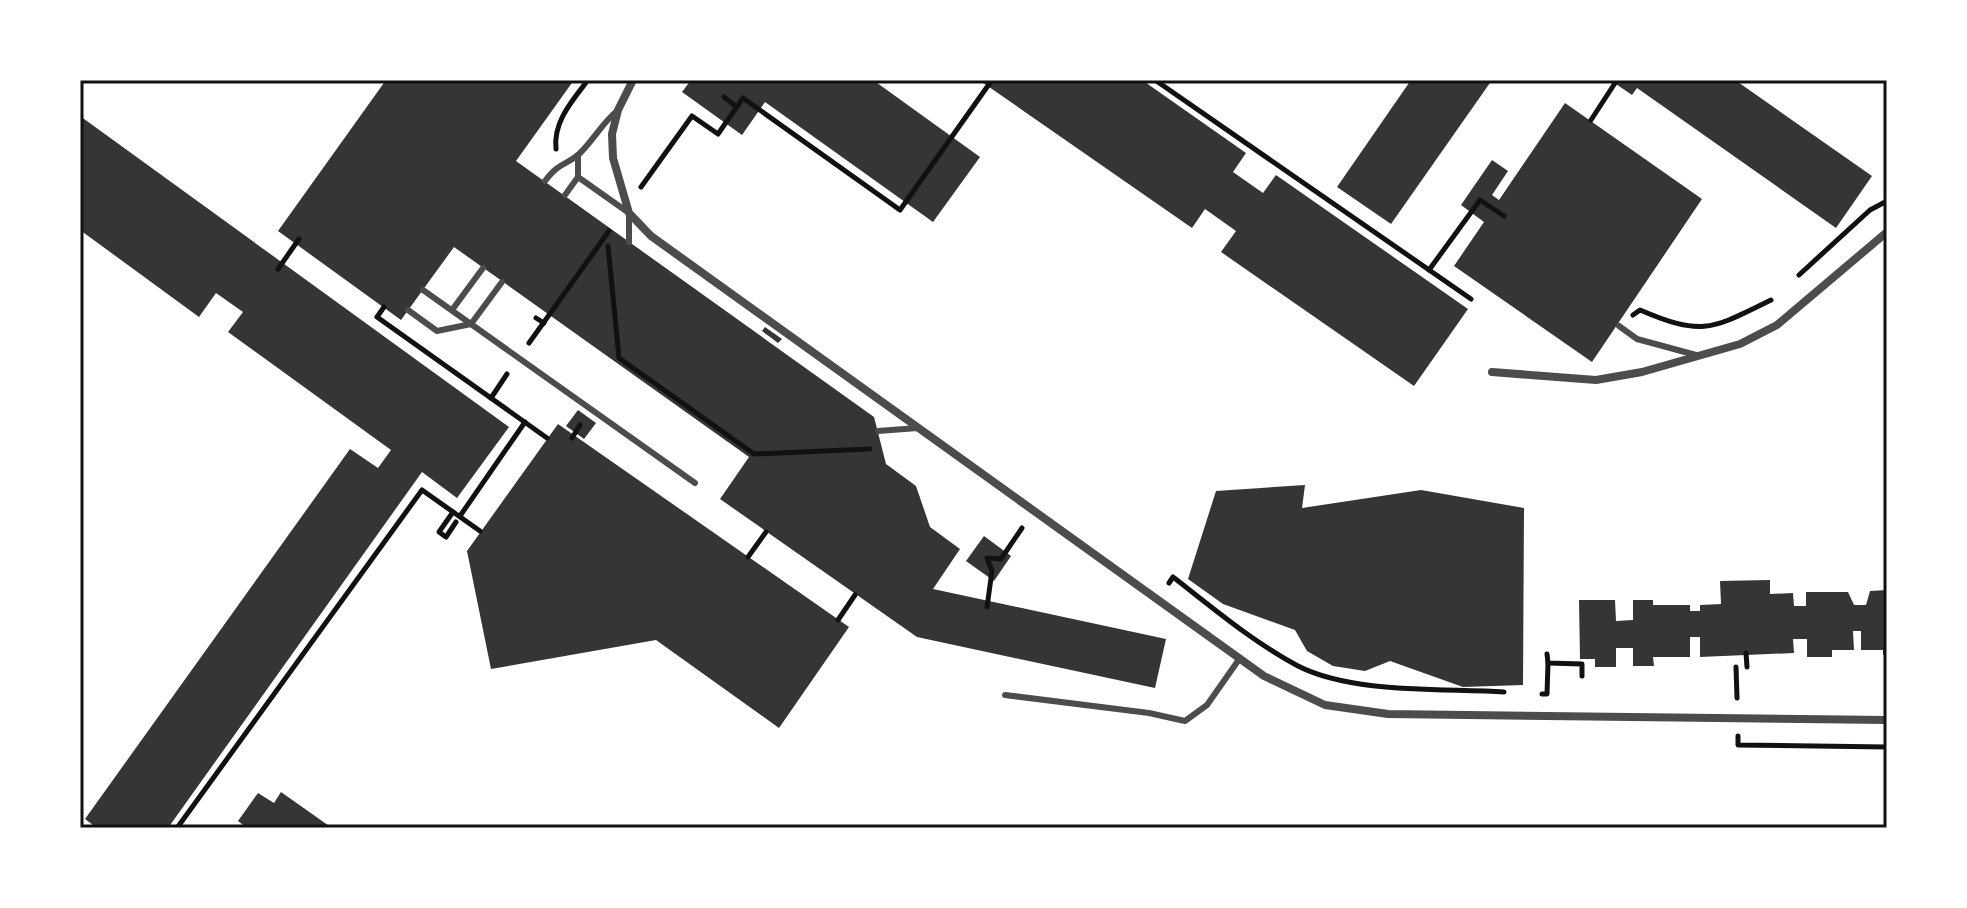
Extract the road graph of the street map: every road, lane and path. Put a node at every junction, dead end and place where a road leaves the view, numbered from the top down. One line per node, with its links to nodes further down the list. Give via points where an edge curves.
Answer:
1 (588, 80): 11 (path, via 563,113 555,138)
2 (633, 80): 8 (street)
3 (992, 80): 7 (path, via 900,210 743,98)
4 (1155, 80): 26 (path)
5 (1617, 80): 9 (path)
6 (724, 97): 7 (path)
7 (737, 107): 14 (path, via 718,134 692,116)
8 (618, 110): 10 (lane); 17 (street, via 613,158)
9 (1591, 120)
10 (578, 155): 11 (lane); 12 (lane)
11 (558, 164): 13 (lane)
12 (578, 177): 15 (lane); 17 (lane)
13 (545, 181)
14 (638, 192)
15 (565, 195)
16 (1887, 201): 28 (path, via 1870,210)
17 (629, 213): 23 (lane); 46 (street, via 651,236)
18 (1504, 216): 26 (path, via 1480,200)
19 (605, 219): 50 (path, via 619,358 754,454)
20 (611, 229): 36 (path)
21 (1887, 232): 40 (street, via 1777,325)
22 (299, 239): 25 (path)
23 (629, 242)
24 (483, 268): 34 (lane)
25 (278, 269)
26 (1429, 270): 30 (path)
27 (502, 282): 37 (lane)
28 (1792, 282)
29 (423, 290): 34 (lane)
30 (1471, 299)
31 (1773, 299): 38 (path, via 1715,328 1679,327 1640,310)
32 (384, 307): 43 (path, via 377,317)
33 (408, 310): 37 (lane, via 437,331)
34 (452, 310): 37 (lane)
35 (536, 318): 36 (path)
36 (544, 323): 39 (path)
37 (471, 324): 51 (lane)
38 (1619, 326): 40 (lane, via 1637,339)
39 (525, 350)
40 (1700, 356): 42 (street, via 1596,380)
41 (516, 362): 43 (path)
42 (1492, 372)
43 (491, 398): 44 (path)
44 (525, 422): 48 (path); 53 (path)
45 (580, 425): 49 (path)
46 (918, 428): 47 (lane); 64 (street)
47 (878, 431)
48 (547, 438)
49 (572, 438)
50 (879, 449)
51 (695, 483)
52 (453, 512): 53 (path); 53 (path, via 439,532 446,537); 74 (path, via 422,490)
53 (458, 519): 55 (path)
54 (1022, 528): 60 (path, via 1001,559 987,558 992,571)
55 (480, 531)
56 (766, 532): 57 (path)
57 (748, 557)
58 (1170, 581): 68 (path, via 1173,577 1301,668 1359,683)
59 (855, 595): 61 (path)
60 (987, 607)
61 (838, 620)
62 (1746, 653): 66 (path)
63 (1547, 654): 65 (path)
64 (1240, 658): 70 (lane, via 1207,705 1185,721); 71 (street, via 1264,676 1325,705 1388,714)
65 (1548, 663): 67 (path, via 1582,664); 69 (path, via 1547,694)
66 (1747, 667)
67 (1582, 676)
68 (1516, 692)
69 (1532, 693)
70 (1005, 695)
71 (1887, 720)
72 (1738, 745): 73 (path)
73 (1887, 747)
74 (177, 828)

